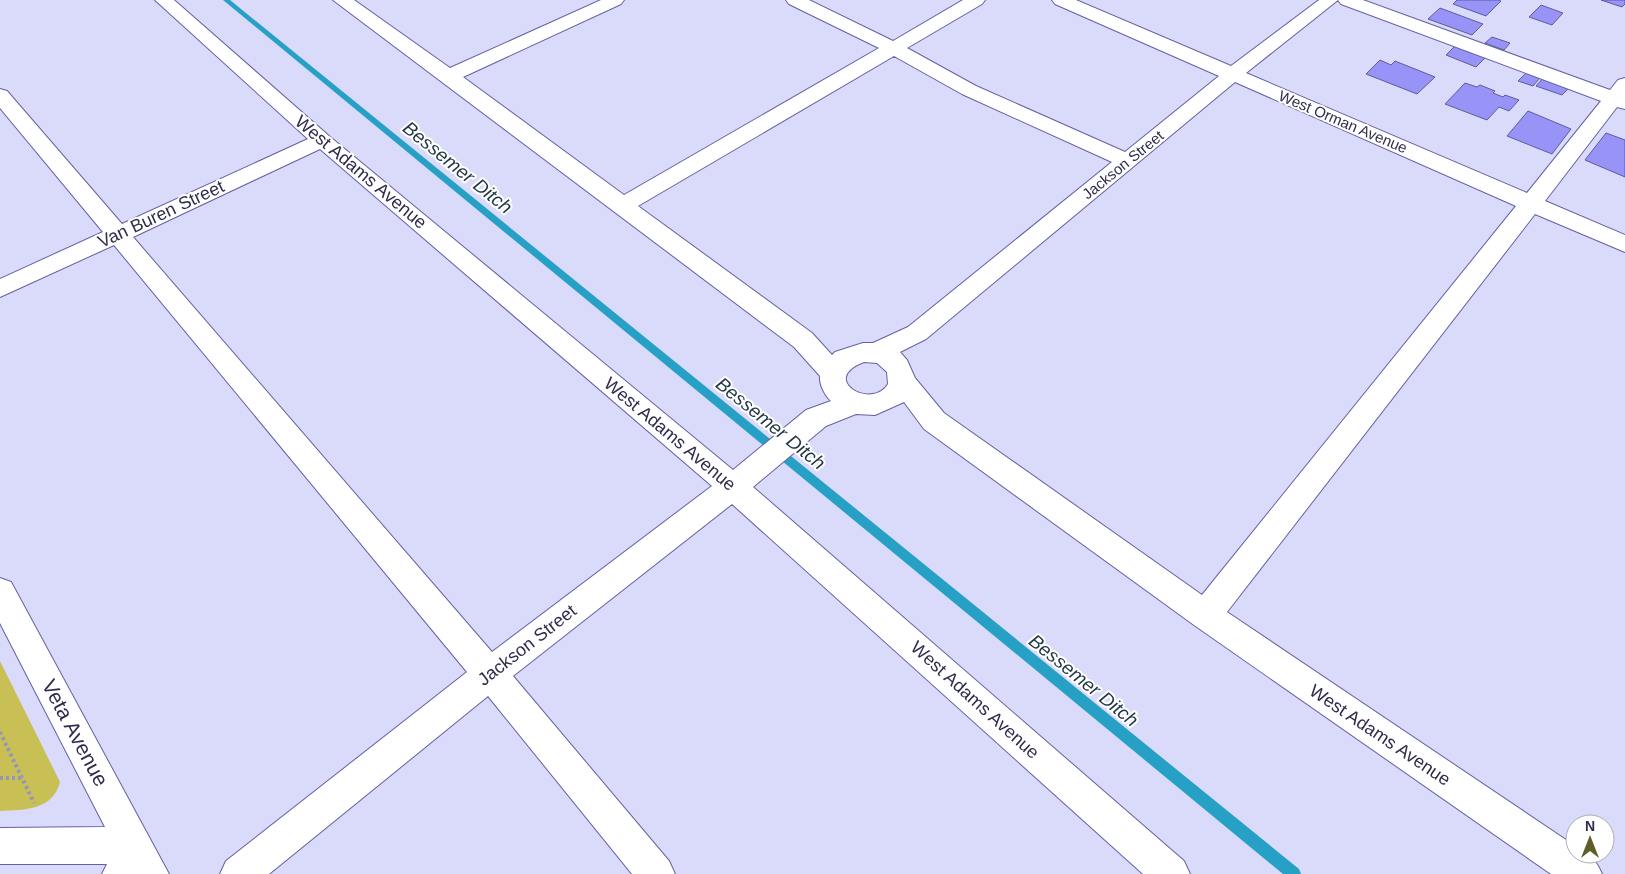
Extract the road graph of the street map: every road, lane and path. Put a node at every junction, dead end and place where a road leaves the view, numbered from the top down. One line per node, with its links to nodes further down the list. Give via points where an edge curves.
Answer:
1 (164, 0): 14 (street, West Adams Avenue)
2 (342, 0): 11 (street)
3 (615, 0): 11 (street)
4 (795, 0): 9 (street)
5 (976, 0): 9 (street)
6 (1061, 0): 10 (street, West Orman Avenue)
7 (1330, 0): 10 (street, Jackson Street)
8 (1347, 0): 13 (street)
9 (893, 48): 15 (street, via 969,90); 17 (street)
10 (1233, 74): 15 (street, Jackson Street); 16 (street, West Orman Avenue)
11 (449, 76): 17 (street)
12 (0, 95): 18 (street)
13 (1621, 95): 16 (street)
14 (322, 140): 18 (street, Van Buren Street); 25 (street, West Adams Avenue)
15 (1128, 161): 21 (street, Jackson Street, via 917,333)
16 (1531, 203): 19 (street, West Orman Avenue); 27 (street)
17 (622, 206): 22 (street, via 803,340)
18 (118, 234): 20 (street, Van Buren Street); 28 (street)
19 (1625, 244)
20 (0, 289)
21 (892, 367): 22 (street, via 863,352); 23 (street, via 902,386 895,396); 24 (street, West Adams Avenue)
22 (843, 380): 23 (street, via 872,406); 25 (street, Jackson Street, via 813,421)
23 (882, 403): 24 (street, West Adams Avenue)
24 (934, 420): 27 (street, West Adams Avenue)
25 (734, 486): 28 (street, Jackson Street); 37 (street, West Adams Avenue)
26 (0, 592): 34 (street, Veta Avenue)
27 (1205, 615): 38 (street, West Adams Avenue)
28 (490, 674): 35 (street, Jackson Street); 36 (street)
29 (0, 732): 31 (path)
30 (0, 778): 31 (path)
31 (22, 778): 32 (path)
32 (34, 803)
33 (0, 846): 34 (street)
34 (135, 864)
35 (239, 874)
36 (656, 874)
37 (1171, 874)
38 (1583, 874)

